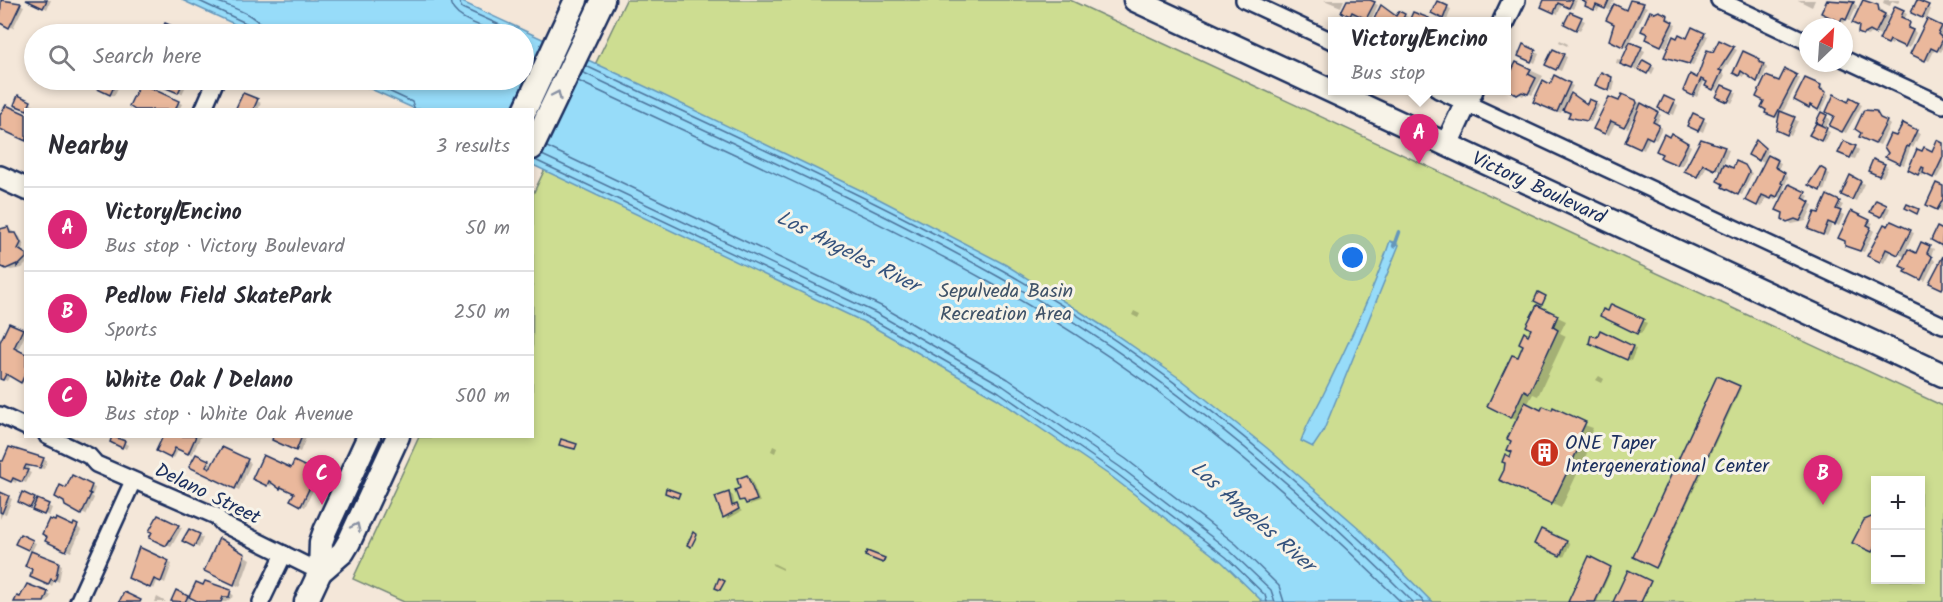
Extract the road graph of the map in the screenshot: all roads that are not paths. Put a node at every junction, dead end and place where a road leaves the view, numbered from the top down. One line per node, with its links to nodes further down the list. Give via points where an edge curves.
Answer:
1 (576, 0): 17 (main road)
2 (603, 0): 18 (main road, one-way to 2)
3 (1135, 0): 11 (main road, Victory Boulevard)
4 (1244, 0): 9 (street)
5 (1514, 0): 7 (street)
6 (1719, 0): 8 (street)
7 (1506, 17)
8 (1799, 38)
9 (1328, 39)
10 (1853, 63): 15 (street)
11 (1328, 89)
12 (212, 90): 16 (street)
13 (1341, 95): 19 (main road, Victory Boulevard)
14 (1469, 97): 19 (street); 22 (street)
15 (1943, 105)
16 (204, 108)
17 (526, 108)
18 (534, 144)
19 (1447, 144): 23 (main road, Victory Boulevard)
20 (0, 177): 21 (street)
21 (24, 188)
22 (1943, 325)
23 (1943, 375)
24 (0, 415): 25 (street)
25 (24, 426)
26 (50, 438): 29 (street, Delano Street)
27 (368, 438): 31 (main road, via 323,536)
28 (397, 438): 31 (main road, one-way to 28, via 349,542)
29 (133, 481): 30 (street, Delano Street, via 146,483 216,516 223,524); 32 (street)
30 (284, 554): 31 (street, Delano Street); 33 (street)
31 (320, 572): 34 (main road)
32 (78, 602)
33 (261, 602)
34 (306, 602)

